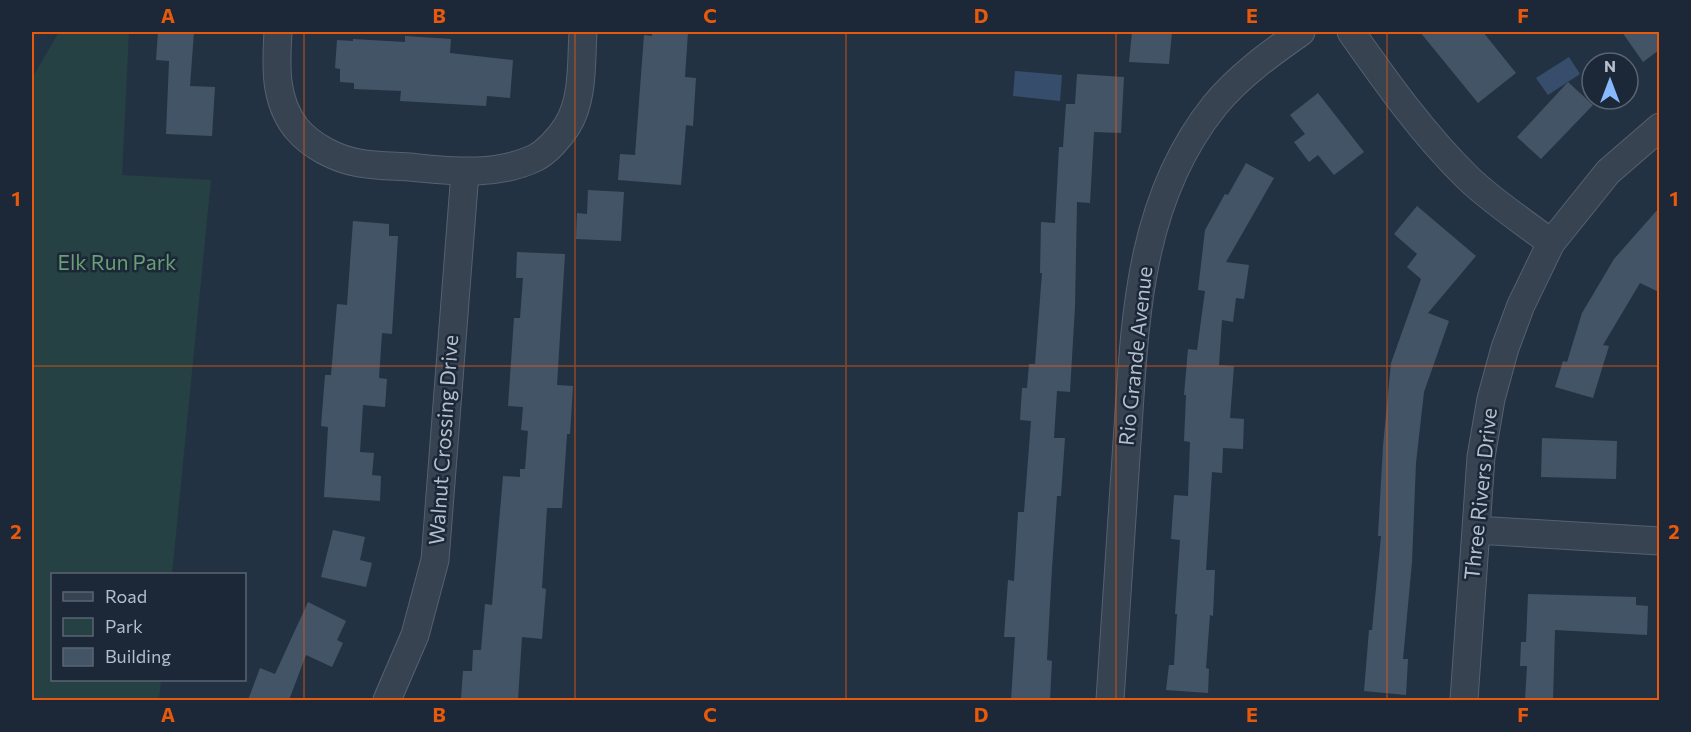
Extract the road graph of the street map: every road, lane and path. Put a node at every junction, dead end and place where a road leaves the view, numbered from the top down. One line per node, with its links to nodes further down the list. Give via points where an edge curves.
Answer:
1 (278, 32): 6 (street, via 276,62 284,108 296,128 315,145 359,163)
2 (583, 32): 6 (street, via 576,103 568,124 554,143 537,157 516,165)
3 (1301, 32): 11 (street, Rio Grande Avenue, via 1266,56 1216,105 1177,166 1154,221 1135,323)
4 (1351, 32): 7 (street, via 1412,116 1470,179)
5 (1659, 127): 7 (street, Three Rivers Drive, via 1608,172)
6 (465, 172): 10 (street, Walnut Crossing Drive, via 435,560 415,635)
7 (1551, 243): 8 (street, Three Rivers Drive, via 1504,348 1481,457)
8 (1476, 530): 9 (street); 12 (street, Three Rivers Drive)
9 (1659, 541)
10 (387, 700)
11 (1110, 700)
12 (1464, 700)

